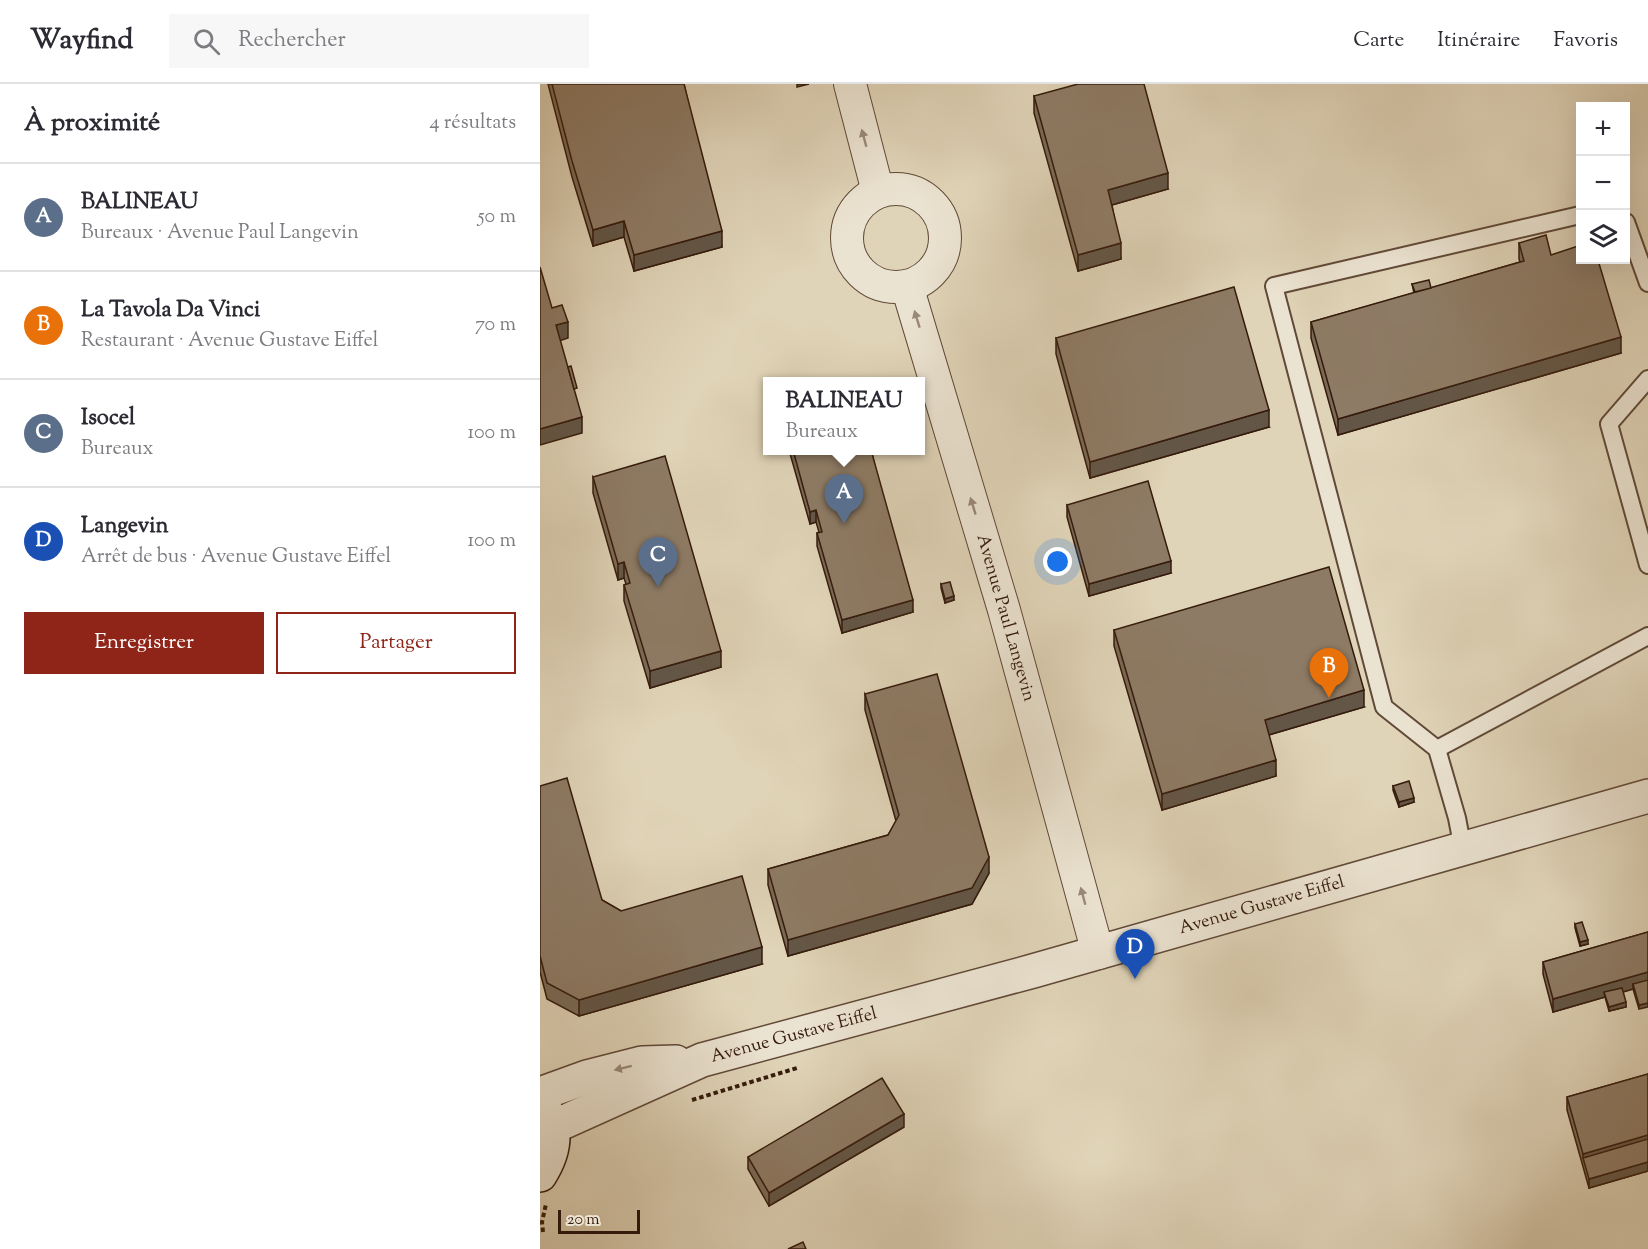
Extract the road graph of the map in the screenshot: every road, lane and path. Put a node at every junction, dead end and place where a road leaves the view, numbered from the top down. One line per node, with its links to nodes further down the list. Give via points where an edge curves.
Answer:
1 (850, 84): 2 (street, one-way to 1)
2 (878, 192): 6 (street, via 863,200 852,213 846,230 847,246 852,262 862,274 876,283); 6 (street, via 910,190 936,209 943,223 945,240 934,269)
3 (1576, 216): 10 (lane, via 1274,286 1384,707)
4 (1630, 233): 5 (lane)
5 (1648, 284)
6 (907, 286): 13 (street, Avenue Paul Langevin, one-way to 6, via 1004,610)
7 (1648, 379): 8 (lane, via 1610,424)
8 (1648, 565)
9 (1648, 636): 10 (lane)
10 (1437, 749): 12 (lane)
11 (1648, 796): 12 (street, Avenue Gustave Eiffel)
12 (1463, 849): 13 (street, Avenue Gustave Eiffel)
13 (1098, 952): 14 (street, Avenue Gustave Eiffel)
14 (702, 1060): 15 (street, Avenue Gustave Eiffel, one-way to 15, via 642,1063); 16 (street, Avenue Gustave Eiffel)
15 (540, 1094)
16 (544, 1122): 17 (street, via 553,1144)
17 (540, 1175)
18 (541, 1223): 19 (path)
19 (543, 1232)

